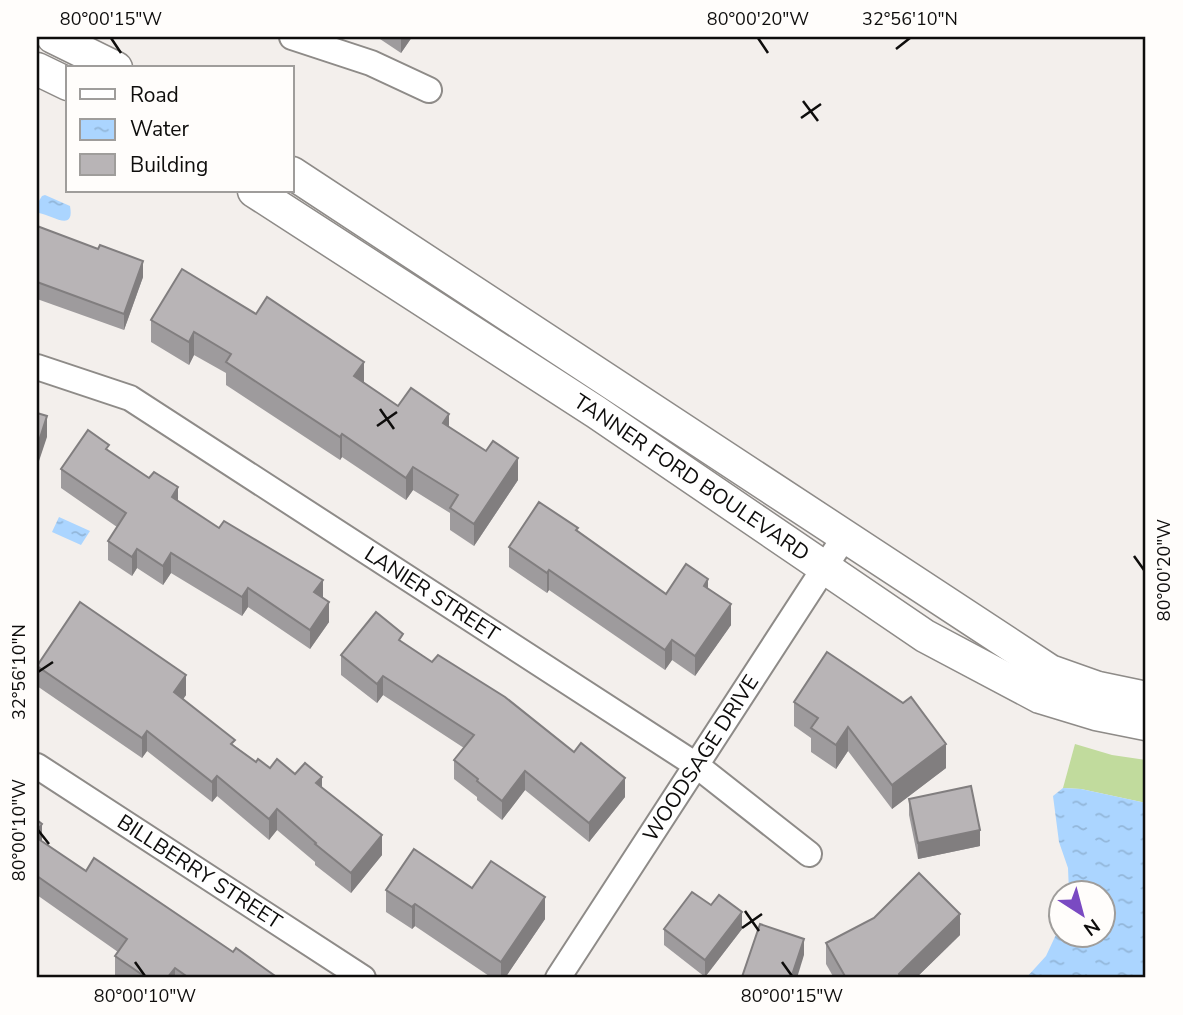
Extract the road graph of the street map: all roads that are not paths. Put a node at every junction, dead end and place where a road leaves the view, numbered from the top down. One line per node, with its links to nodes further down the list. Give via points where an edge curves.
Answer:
1 (53, 37): 3 (street)
2 (292, 37): 6 (street, via 371,63)
3 (112, 66)
4 (37, 69): 5 (street)
5 (66, 83)
6 (429, 90)
7 (294, 174): 10 (street, TANNER FORD BOULEVARD)
8 (256, 192): 11 (street, TANNER FORD BOULEVARD, via 596,412)
9 (37, 367): 14 (street, LANIER STREET, via 130,398)
10 (845, 536): 11 (street, WOODSAGE DRIVE); 12 (street, TANNER FORD BOULEVARD, via 1050,671)
11 (824, 567): 13 (street, TANNER FORD BOULEVARD, via 925,635 1040,697); 14 (street, WOODSAGE DRIVE)
12 (1146, 698)
13 (1146, 724)
14 (696, 765): 16 (street, LANIER STREET); 18 (street, WOODSAGE DRIVE)
15 (37, 766): 17 (street, BILLBERRY STREET)
16 (809, 854)
17 (363, 978)
18 (558, 978)

